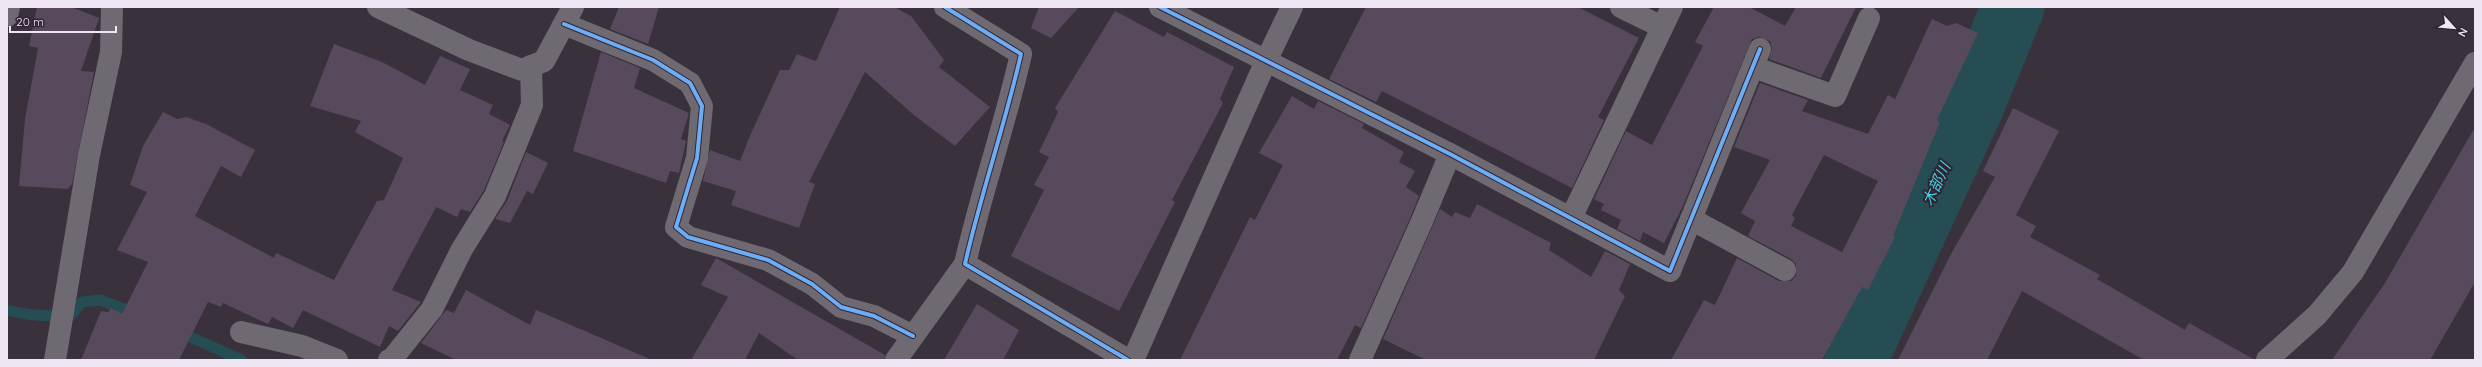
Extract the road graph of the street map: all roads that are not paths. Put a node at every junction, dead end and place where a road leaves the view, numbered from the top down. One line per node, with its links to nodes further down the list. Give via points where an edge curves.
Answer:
1 (9, 7): 9 (street)
2 (112, 7): 23 (street, via 111,52 90,155)
3 (378, 7): 15 (street, via 469,50 522,70)
4 (1160, 7): 13 (street)
5 (1292, 7): 13 (street)
6 (1621, 7): 12 (street)
7 (1672, 7): 12 (street)
8 (954, 9): 19 (street, via 1020,54 1012,94 979,204)
9 (7, 16)
10 (568, 16): 15 (street, via 544,61); 22 (street, via 653,60 690,83 702,106 697,158 676,227 688,237 768,260 812,284 841,307 874,316)
11 (1869, 18): 18 (street, via 1835,96 1756,58)
12 (1662, 27): 17 (street)
13 (1266, 61): 16 (street); 28 (street)
14 (2475, 63): 30 (street, via 2353,272 2317,314)
15 (531, 66): 25 (street, via 532,105 495,196 462,249 432,309)
16 (1450, 154): 17 (street); 29 (street)
17 (1571, 218): 18 (street, via 1670,271)
18 (1692, 219): 20 (street)
19 (965, 264): 22 (street); 27 (street)
20 (1785, 270)
21 (241, 332): 24 (street, via 302,346)
22 (913, 336): 26 (street)
23 (55, 360)
24 (338, 360)
25 (389, 360)
26 (896, 360)
27 (1128, 360)
28 (1133, 360)
29 (1360, 360)
30 (2267, 360)

